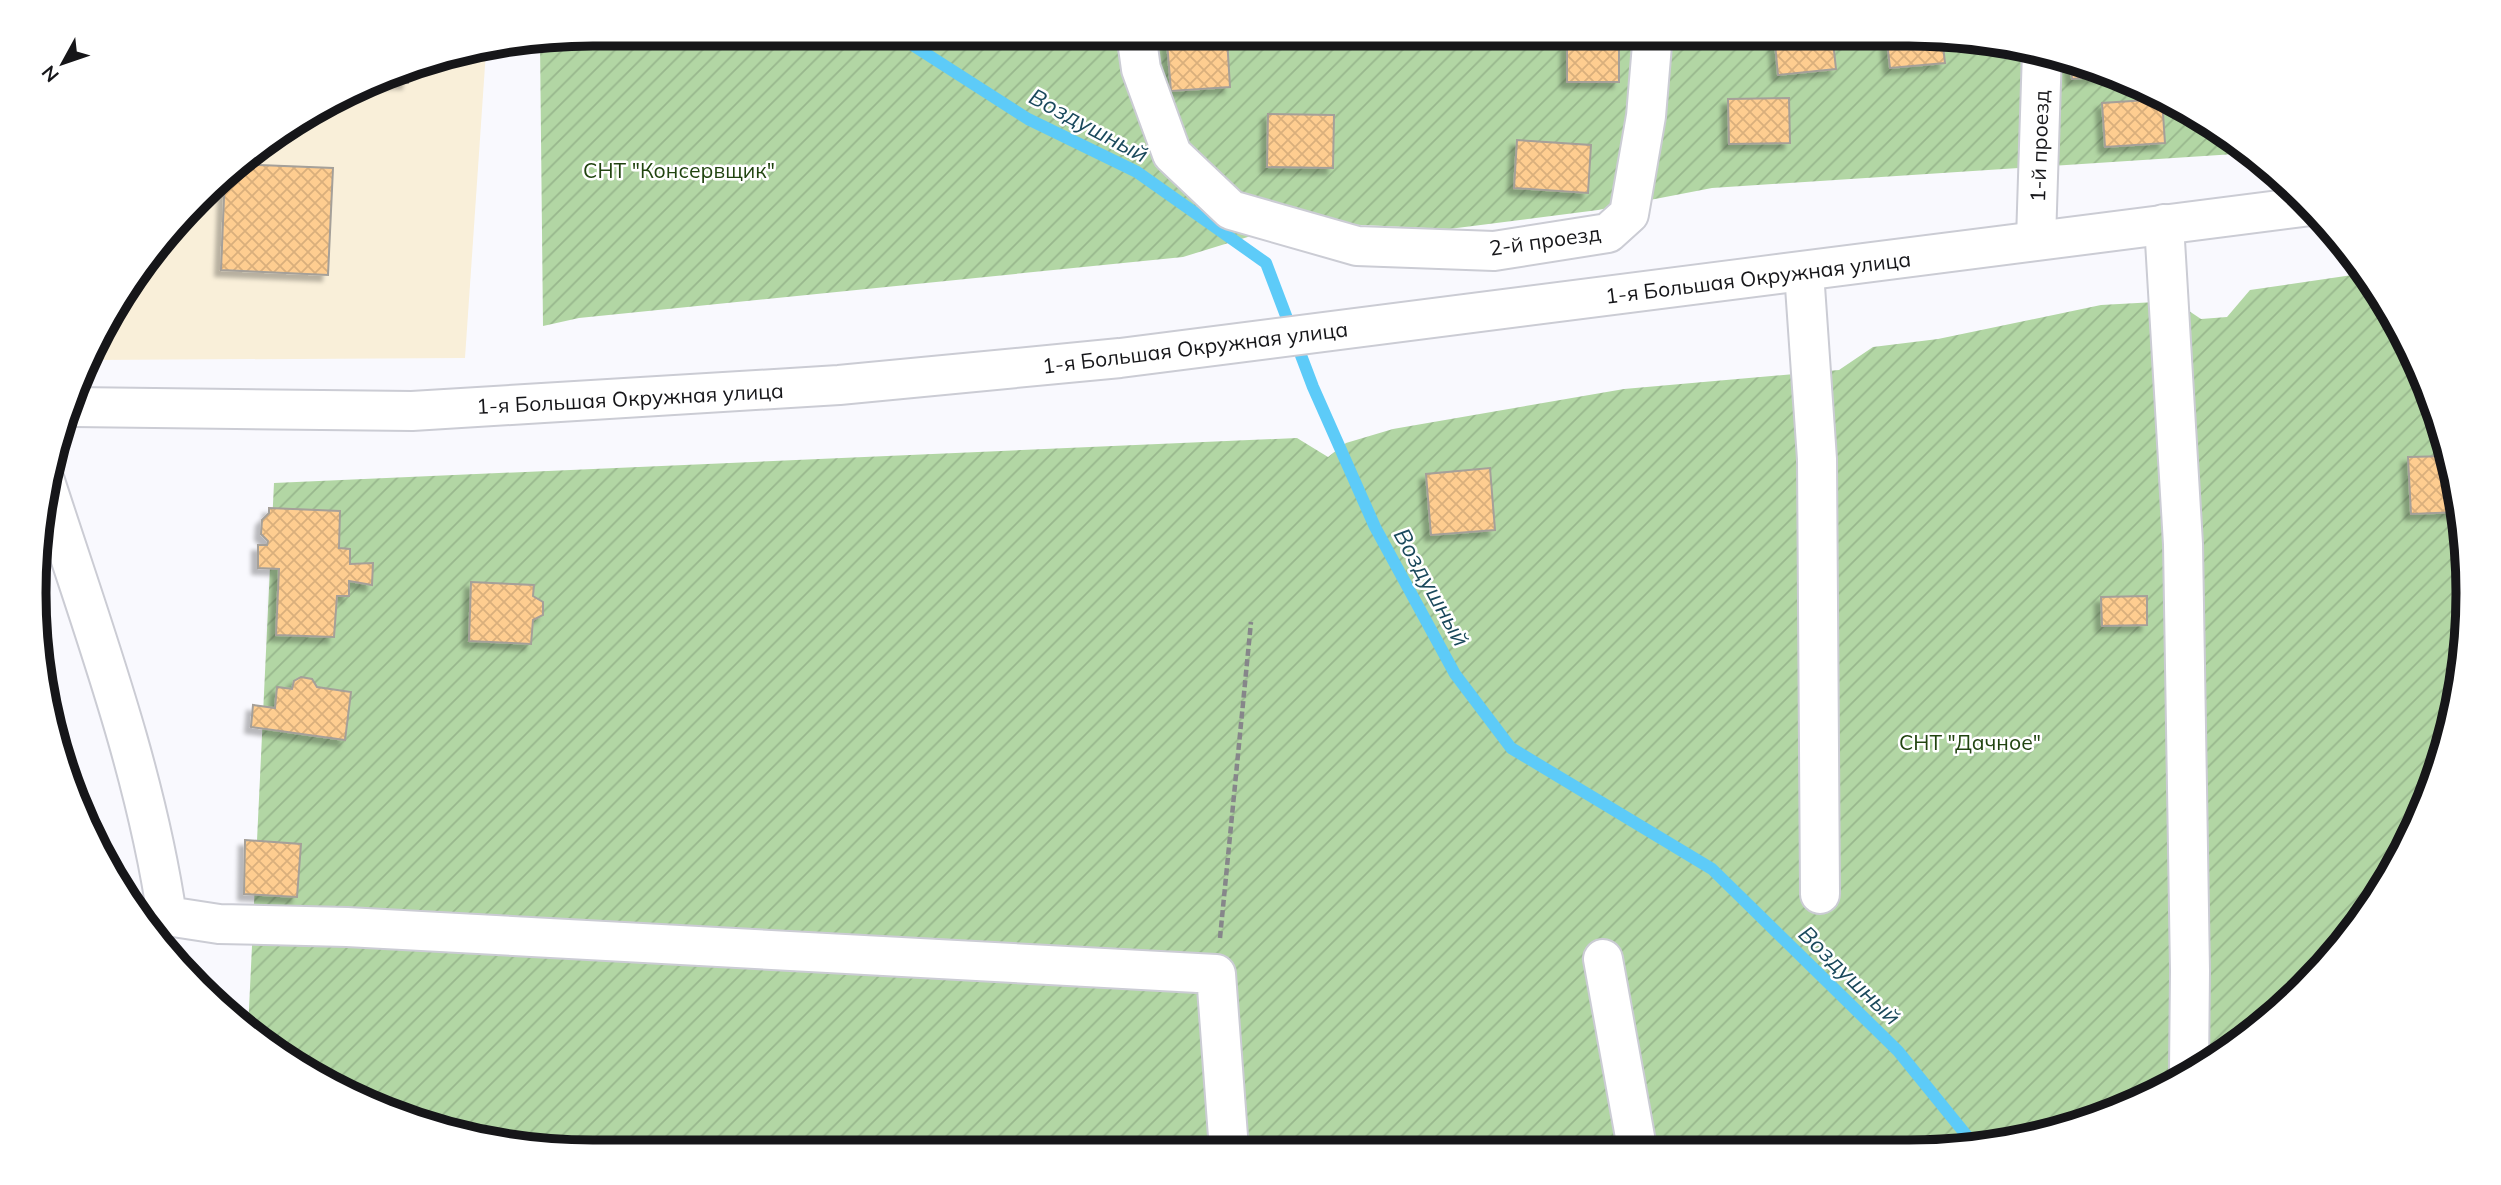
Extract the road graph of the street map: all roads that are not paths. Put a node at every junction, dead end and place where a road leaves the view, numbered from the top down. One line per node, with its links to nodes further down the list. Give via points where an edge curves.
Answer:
1 (1138, 46): 2 (street, 2-й проезд, via 1141,69 1171,154 1231,210 1357,246 1494,251 1608,233 1629,214 1646,116)
2 (1652, 46)
3 (2042, 62): 6 (street, 1-й проезд)
4 (2297, 208): 5 (street, 1-я Большая Окружная улица)
5 (2164, 224): 6 (street, 1-я Большая Окружная улица); 13 (street, via 2183,544)
6 (2036, 240): 7 (street, 1-я Большая Окружная улица)
7 (1804, 272): 8 (street, 1-я Большая Окружная улица, via 1120,358 839,385 412,411); 10 (street, via 1817,459)
8 (78, 408)
9 (53, 505): 11 (street, via 143,789 158,855)
10 (1820, 894)
11 (167, 930): 14 (street, via 219,924 347,927 1216,974)
12 (1603, 959): 15 (street)
13 (2189, 1062)
14 (1227, 1140)
15 (1636, 1140)

